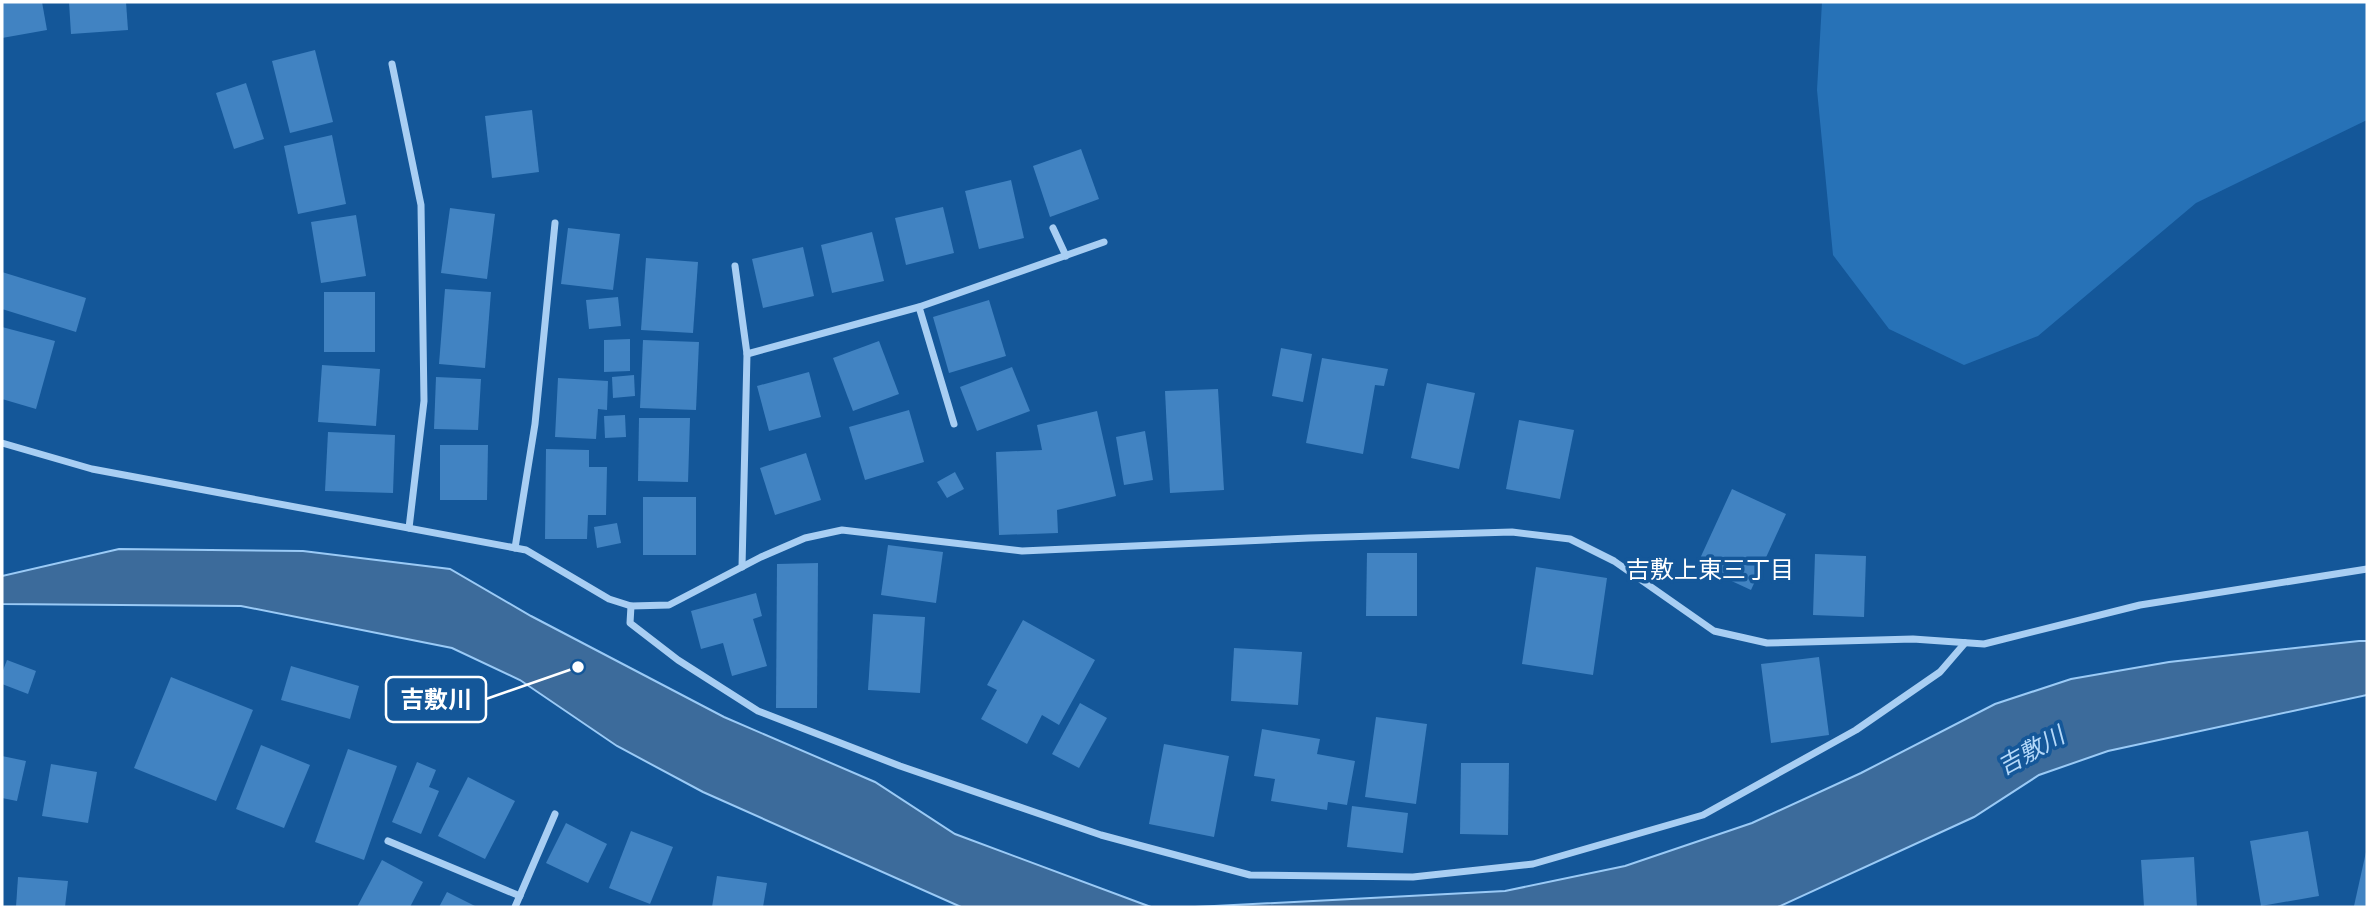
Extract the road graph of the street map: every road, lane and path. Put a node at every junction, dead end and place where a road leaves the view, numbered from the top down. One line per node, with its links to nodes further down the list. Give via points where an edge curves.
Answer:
1 (392, 64): 11 (street, via 421,205 424,401)
2 (555, 223): 12 (street, via 535,424)
3 (1053, 229): 5 (street)
4 (1104, 242): 5 (street)
5 (1066, 256): 7 (street)
6 (735, 266): 8 (street)
7 (919, 307): 8 (street); 9 (street)
8 (747, 354): 13 (street)
9 (954, 424)
10 (2, 443): 11 (street, via 92,469)
11 (409, 528): 12 (street)
12 (515, 548): 15 (street, via 609,599)
13 (742, 567): 15 (street, via 669,605); 16 (street, via 804,538 842,530 1022,551 1512,532 1570,539 1614,561 1714,632 1767,643 1913,639)
14 (2367, 569): 16 (street, via 2140,605 1984,644)
15 (631, 606): 16 (street, via 630,623 758,711 1101,835 1250,876 1412,877 1533,864 1703,815 1856,730 1940,672)
16 (1965, 643)
17 (555, 814): 19 (street)
18 (388, 841): 19 (street)
19 (520, 896): 20 (street)
20 (515, 907)

